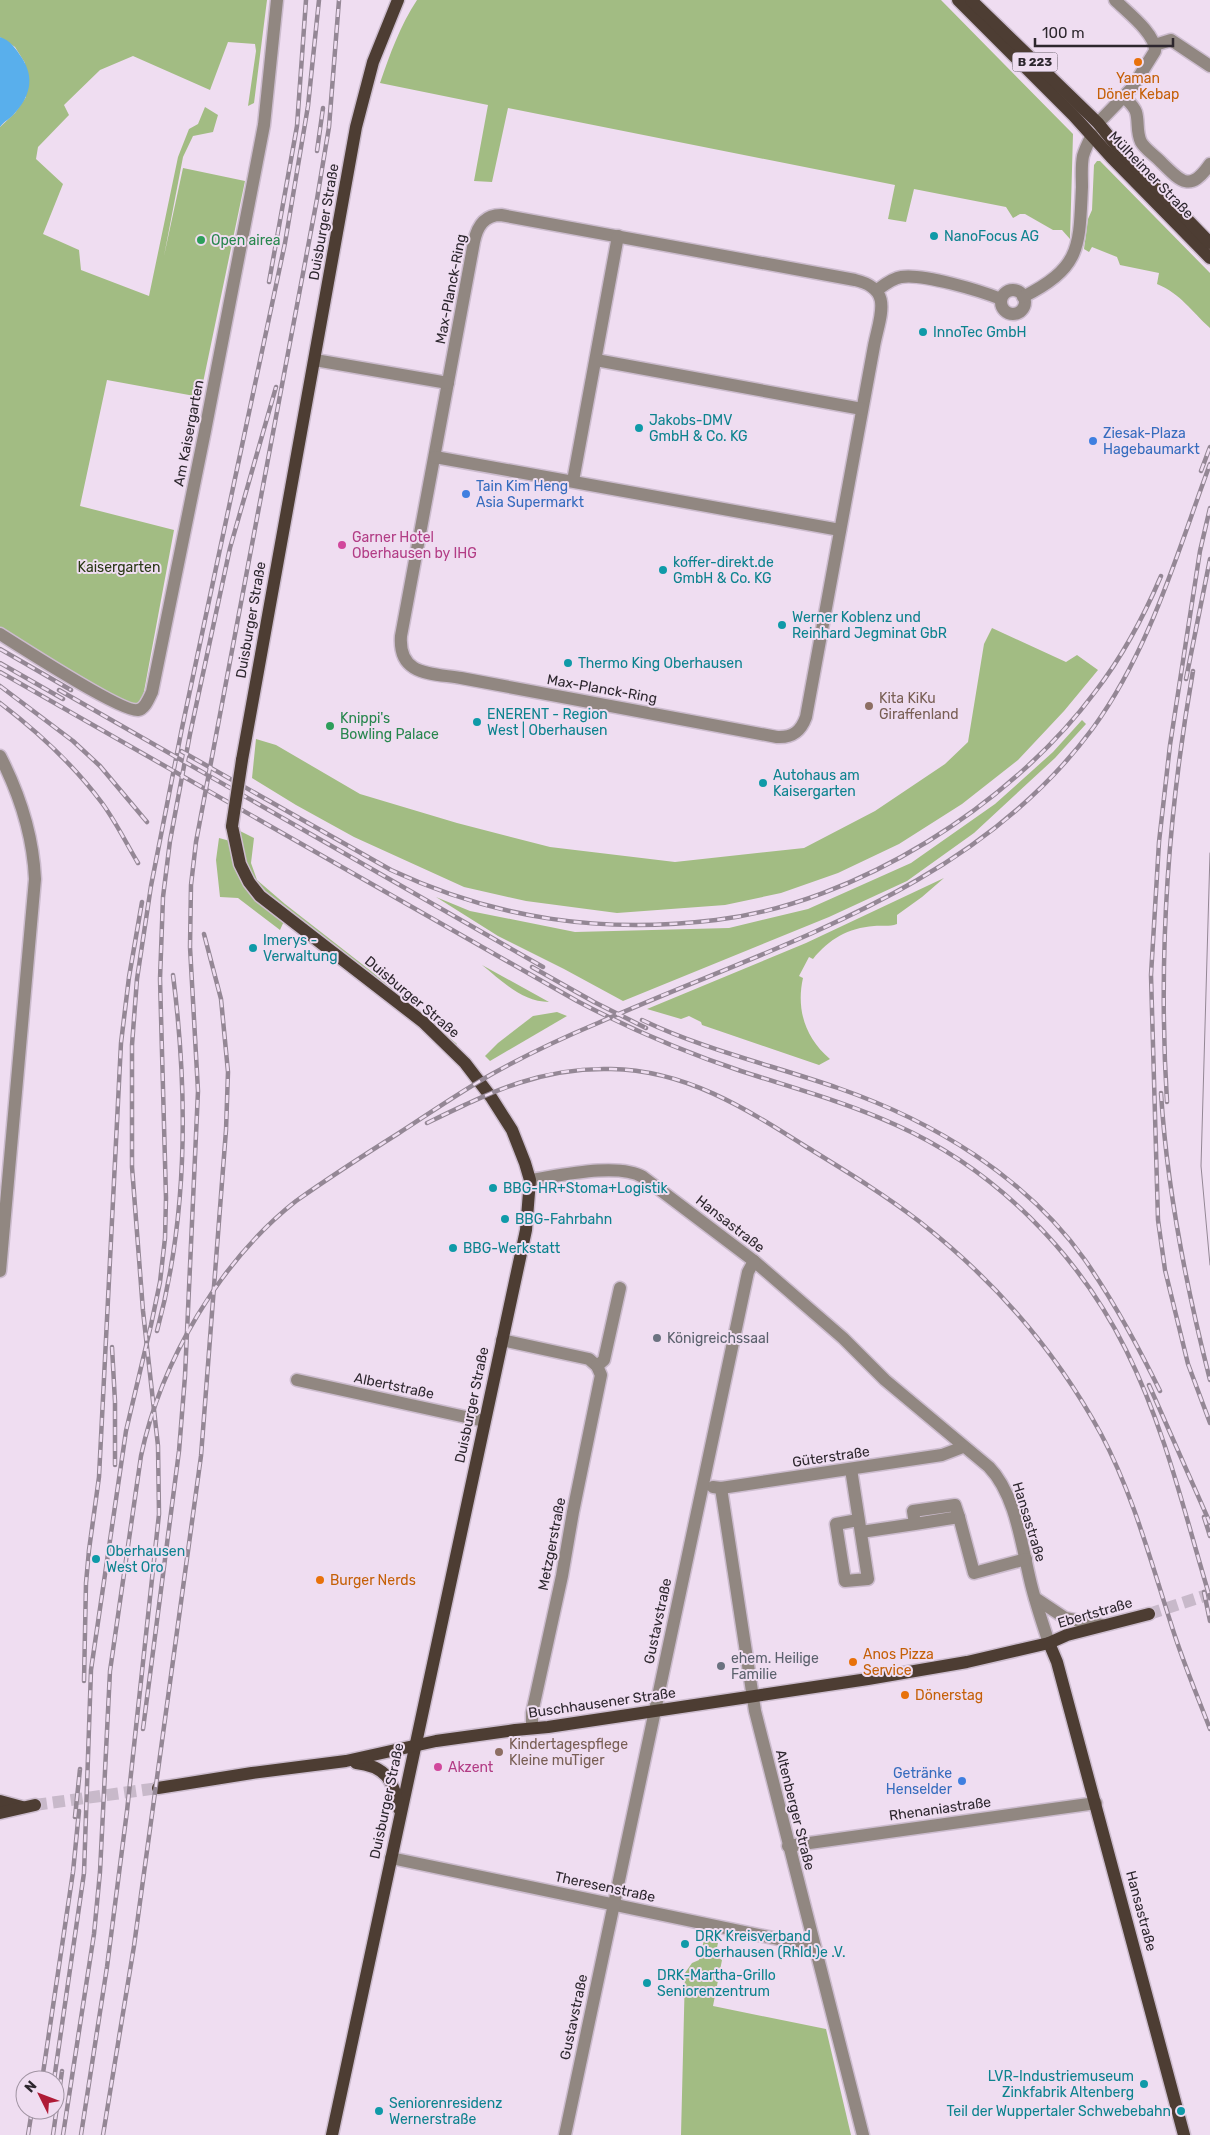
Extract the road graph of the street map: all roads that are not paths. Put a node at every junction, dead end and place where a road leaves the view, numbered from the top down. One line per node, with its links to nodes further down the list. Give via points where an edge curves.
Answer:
1 (277, 0): 24 (street, Am Kaisergarten, via 264,125 152,692 142,708 125,708)
2 (398, 0): 17 (main road, Duisburger Straße, via 375,55 360,108)
3 (958, 0): 9 (main road, Mülheimer Straße / B 223)
4 (971, 0): 9 (main road, Mülheimer Straße / B 223)
5 (1115, 0): 6 (street, via 1148,33)
6 (1155, 45): 7 (street, via 1171,40); 8 (street, Mülheimer Straße, via 1152,58)
7 (1210, 66)
8 (1124, 97): 9 (street, Mülheimer Straße); 10 (street, Mülheimer Straße, via 1136,111 1137,133 1142,144 1179,179 1195,180)
9 (1095, 129): 12 (main road, Mülheimer Straße / B 223, via 1119,149); 13 (main road, Mülheimer Straße / B 223, via 1111,157); 15 (street, Mülheimer Straße, via 1083,156 1080,234 1075,251 1059,275)
10 (1210, 164)
11 (618, 236): 14 (street, Max-Planck-Ring, via 855,280 868,283); 18 (street); 19 (street, Max-Planck-Ring, via 501,215 483,221 474,242)
12 (1210, 243)
13 (1210, 258)
14 (877, 290): 16 (street, via 894,279 911,276 975,289); 20 (street, Max-Planck-Ring, via 882,301 881,309)
15 (1023, 296): 16 (street, Mülheimer Straße, via 1012,290); 16 (street, via 1024,308 1014,314 1007,314)
16 (1001, 299)
17 (314, 360): 19 (street); 26 (main road, Duisburger Straße, bridge, via 242,760 232,826 234,843 240,864 260,896 417,1017 465,1063 512,1130)
18 (596, 360): 20 (street); 22 (street)
19 (448, 383): 21 (street, Max-Planck-Ring)
20 (862, 409): 23 (street, Max-Planck-Ring)
21 (435, 456): 22 (street); 23 (street, Max-Planck-Ring, via 401,636 401,654 407,664 418,670 777,737 796,733 806,717)
22 (573, 481): 23 (street)
23 (840, 530)
24 (0, 634)
25 (0, 756): 27 (street, via 26,817 35,879)
26 (530, 1180): 28 (street, Hansastraße, via 615,1170 634,1172); 31 (main road, Duisburger Straße, via 526,1230)
27 (1, 1245): 29 (street)
28 (754, 1261): 35 (street, Hansastraße); 37 (street, Gustavstraße, via 748,1272)
29 (0, 1270)
30 (620, 1288): 32 (street, Metzgerstraße, via 604,1360)
31 (502, 1340): 32 (street, via 584,1358); 34 (main road, Duisburger Straße)
32 (597, 1366): 46 (street, Metzgerstraße, via 600,1380 532,1713)
33 (297, 1380): 34 (street, Albertstraße)
34 (484, 1421): 47 (main road, Duisburger Straße)
35 (963, 1446): 36 (street, Güterstraße, via 942,1456); 39 (street, Hansastraße, via 989,1467 1005,1488)
36 (851, 1469): 38 (street, Güterstraße); 39 (street, via 860,1526 915,1524 959,1517 974,1573)
37 (702, 1485): 38 (street, Güterstraße); 45 (street, Gustavstraße)
38 (721, 1488): 44 (street, Altenberger Straße)
39 (1026, 1559): 40 (street, Hansastraße)
40 (1035, 1598): 42 (street, via 1065,1618); 43 (street, Hansastraße)
41 (1149, 1614): 42 (main road, Ebertstraße)
42 (1101, 1626): 43 (main road, Ebertstraße)
43 (1049, 1643): 44 (main road, Buschhausener Straße, via 967,1662); 51 (main road, Hansastraße)
44 (752, 1696): 45 (main road, Buschhausener Straße); 54 (street, Altenberger Straße)
45 (653, 1710): 46 (main road, Buschhausener Straße); 56 (street, Gustavstraße)
46 (532, 1728): 47 (main road, Buschhausener Straße, via 436,1740)
47 (414, 1747): 48 (main road, Buschhausener Straße); 53 (main road, Duisburger Straße)
48 (346, 1762): 49 (main road, Buschhausener Straße); 53 (main road, via 372,1765 384,1774 392,1783)
49 (158, 1788)
50 (0, 1801): 52 (main road, via 30,1807)
51 (1096, 1804): 54 (street, Rhenaniastraße); 61 (main road, Hansastraße)
52 (0, 1812)
53 (400, 1815): 55 (main road, Duisburger Straße)
54 (788, 1846): 57 (street, Altenberger Straße)
55 (390, 1858): 56 (street, Theresenstraße); 58 (main road, Duisburger Straße)
56 (613, 1905): 57 (street, Theresenstraße, via 802,1944); 59 (street, Gustavstraße)
57 (813, 1943): 60 (street, Altenberger Straße)
58 (332, 2135)
59 (565, 2135)
60 (863, 2135)
61 (1184, 2135)

